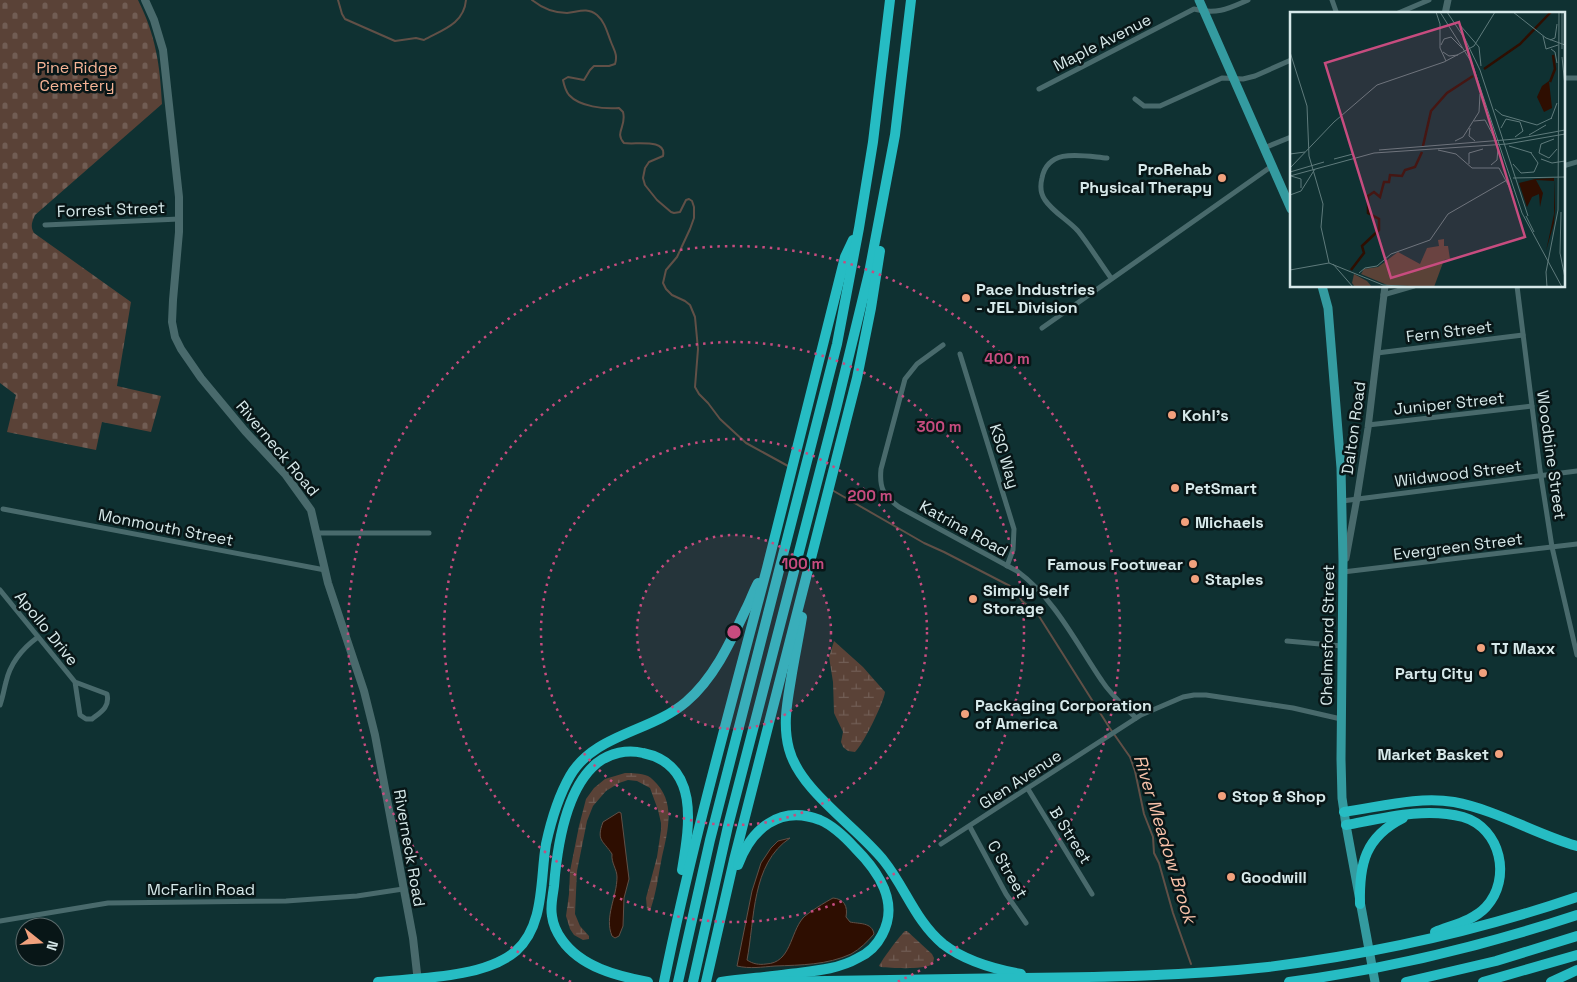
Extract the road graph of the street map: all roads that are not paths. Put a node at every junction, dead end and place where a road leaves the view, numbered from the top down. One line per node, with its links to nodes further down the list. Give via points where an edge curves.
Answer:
1 (145, 0): 25 (main road, Riverneck Road, via 163,50)
2 (890, 0): 27 (highway)
3 (910, 0): 23 (highway)
4 (1199, 0): 8 (main road)
5 (1248, 0): 8 (street, Maple Avenue, via 1216,12)
6 (1332, 0): 9 (street)
7 (1429, 0): 10 (street)
8 (1204, 11): 14 (main road); 15 (street, Maple Avenue, via 1194,8)
9 (1336, 12)
10 (1401, 12)
11 (1290, 60): 14 (street, via 1255,76)
12 (1564, 78): 13 (street)
13 (1577, 78)
14 (1234, 79): 16 (street, via 1222,78 1160,106 1144,106); 18 (main road)
15 (1039, 89)
16 (1136, 100)
17 (1290, 137): 18 (street)
18 (1264, 148): 21 (main road)
19 (1107, 158): 28 (street, via 1060,156 1047,165 1041,192 1046,201 1079,232)
20 (1577, 162): 22 (street)
21 (1272, 166): 24 (main road); 28 (street)
22 (1564, 166)
23 (887, 181): 48 (highway, via 871,308 857,378); 90 (highway, via 869,273 728,826)
24 (1290, 207)
25 (179, 219): 26 (street, Forrest Street); 46 (main road, Riverneck Road, via 172,322 175,337 201,378 285,474 311,510)
26 (45, 225)
27 (859, 228): 52 (highway, via 844,257); 89 (highway, via 835,351 710,840)
28 (1111, 278): 34 (street)
29 (1323, 288): 44 (main road, Chelmsford Street, via 1328,308)
30 (1385, 288): 33 (street, Dalton Road)
31 (1407, 288): 33 (street)
32 (1517, 288): 35 (street, Woodbine Street)
33 (1383, 295): 37 (street, Dalton Road)
34 (1042, 328)
35 (1524, 334): 37 (street, Fern Street); 39 (street, Woodbine Street)
36 (943, 345): 51 (street, Katrina Road, via 917,364 905,379 881,469 881,487 886,496 900,507)
37 (1377, 353): 40 (street, Dalton Road)
38 (960, 354): 51 (street, KSC Way, via 1014,529 1013,550)
39 (1532, 406): 40 (street, Juniper Street); 42 (street, Woodbine Street)
40 (1368, 425): 43 (street, Dalton Road)
41 (1577, 471): 42 (street, Wildwood Street)
42 (1541, 475): 43 (street, Wildwood Street); 50 (street, Woodbine Street)
43 (1357, 498): 44 (street, Wildwood Street); 54 (street, Dalton Road)
44 (1342, 501): 54 (main road, Chelmsford Street)
45 (3, 509): 53 (street, Monmouth Street)
46 (317, 533): 47 (street); 53 (main road, Riverneck Road)
47 (429, 533)
48 (816, 540): 77 (highway); 84 (highway, via 786,712 787,742 798,770 884,861 921,920 944,944 993,968)
49 (1577, 544): 50 (street, Evergreen Street)
50 (1552, 547): 54 (street, Evergreen Street); 59 (street, Woodbine Street)
51 (1007, 566): 62 (street, Katrina Road, via 1040,592 1103,682)
52 (767, 567): 82 (highway, via 711,778); 85 (highway, via 722,656 698,690 671,713 596,748 574,769 549,830 535,921 518,949 500,961 474,970)
53 (325, 570): 71 (main road, Riverneck Road, via 374,728)
54 (1343, 572): 58 (main road, Chelmsford Street)
55 (0, 590): 56 (street, Apollo Drive)
56 (38, 638): 60 (street, Apollo Drive); 61 (street, via 25,648 14,664)
57 (1287, 640): 58 (street)
58 (1342, 646): 63 (main road, Chelmsford Street)
59 (1577, 655)
60 (75, 682): 60 (street, Apollo Drive, via 80,715 92,719 106,706 107,694)
61 (0, 705)
62 (1136, 718): 63 (street, Glen Avenue, via 1183,697 1198,694 1288,707); 64 (street, Glen Avenue)
63 (1341, 719): 65 (main road, Chelmsford Street)
64 (1028, 789): 68 (street, Glen Avenue); 72 (street, B Street)
65 (1344, 812): 67 (main road, Chelmsford Street); 70 (highway, via 1411,802 1452,802 1492,813)
66 (1414, 814): 67 (highway); 74 (highway, via 1389,825 1370,846 1361,872); 80 (highway, via 1457,816 1481,826 1496,846 1500,874 1491,900 1474,916)
67 (1346, 825): 74 (main road, Chelmsford Street)
68 (970, 826): 69 (street, Glen Avenue); 78 (street, C Street, via 1006,894)
69 (941, 844)
70 (1577, 846)
71 (403, 889): 76 (street, McFarlin Road, via 286,901 108,903); 86 (main road, Riverneck Road)
72 (1092, 894)
73 (1577, 897): 80 (highway, via 1511,918)
74 (1360, 904): 95 (main road, Chelmsford Street)
75 (1577, 915): 94 (highway, via 1480,944 1400,963)
76 (0, 921)
77 (719, 923): 91 (highway); 92 (highway, via 748,843 764,826 788,817 813,818 837,831 876,871 888,900 884,932 872,949 859,958 824,970)
78 (1026, 923)
79 (1577, 936): 96 (highway, via 1496,961)
80 (1397, 946): 84 (highway, via 1202,973)
81 (1577, 954): 97 (highway)
82 (668, 964): 87 (highway, via 688,836 687,797 669,765 644,753 623,752 598,762 588,771 576,793 559,846 552,917 562,941 586,962 610,973); 88 (highway)
83 (1577, 970): 98 (highway)
84 (1061, 977): 93 (highway)
85 (378, 982)
86 (418, 982)
87 (648, 982)
88 (664, 982)
89 (678, 982)
90 (693, 982)
91 (706, 982)
92 (721, 982)
93 (755, 982)
94 (1288, 982)
95 (1375, 982)
96 (1406, 982)
97 (1483, 982)
98 (1551, 982)

